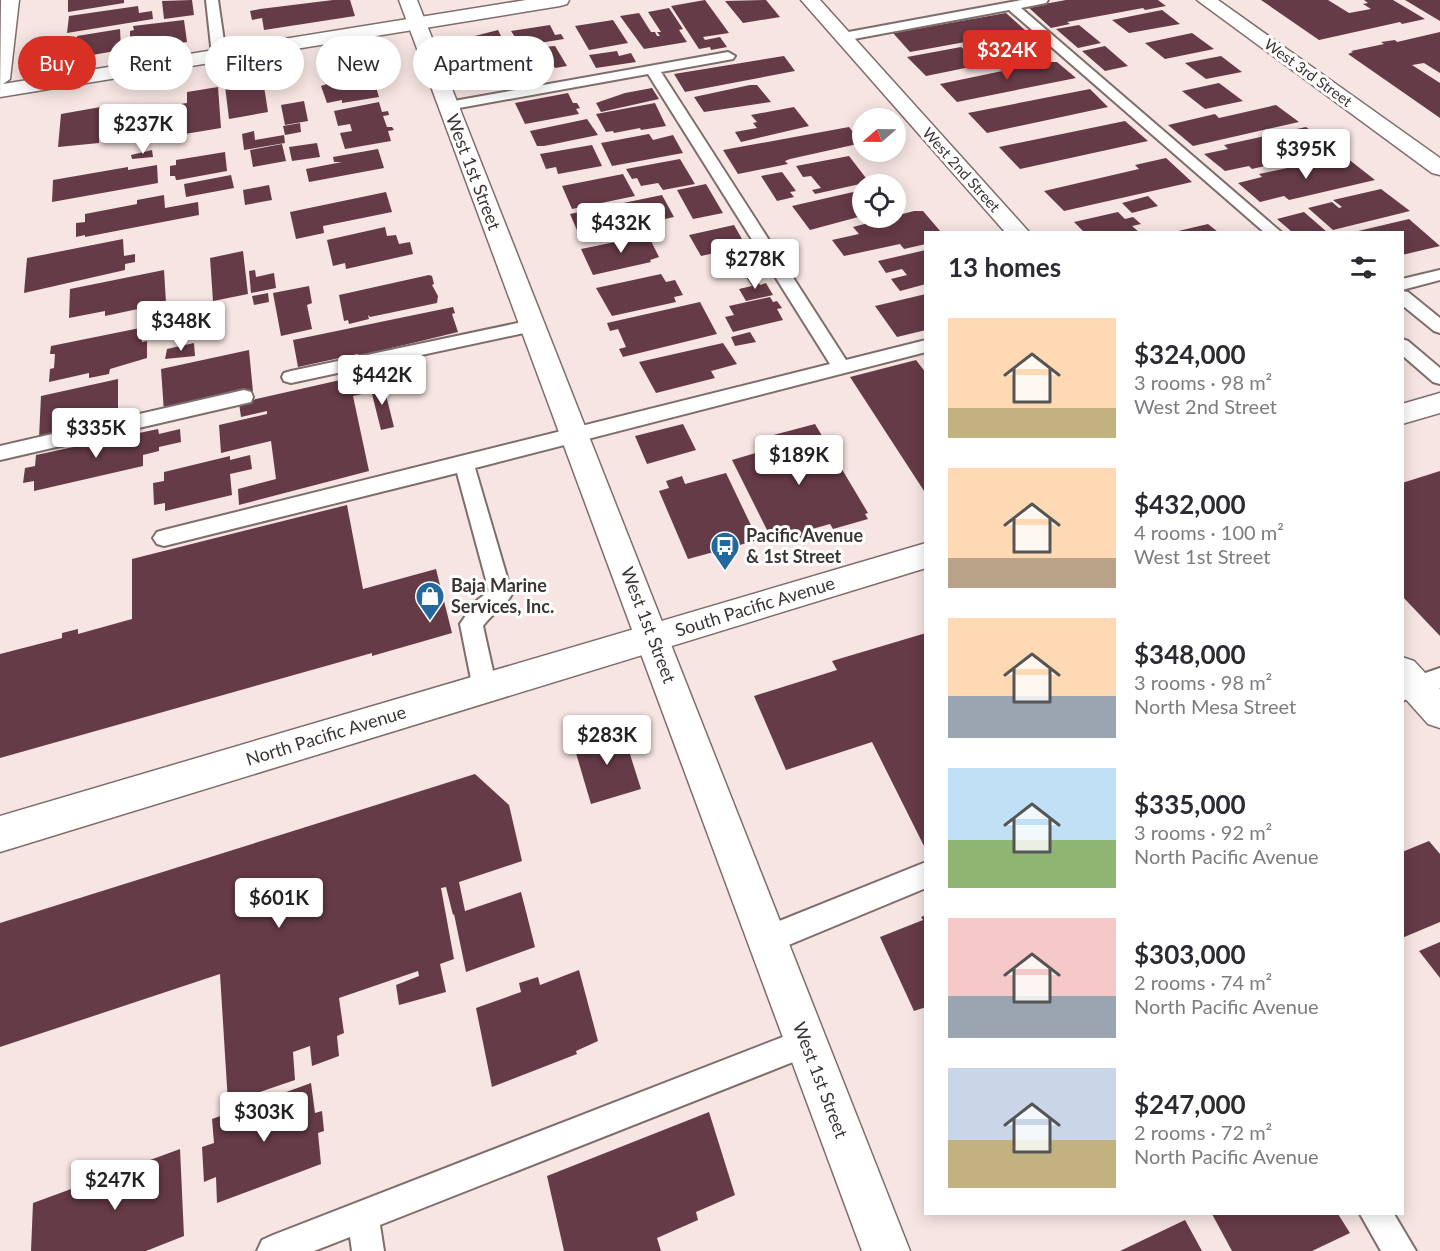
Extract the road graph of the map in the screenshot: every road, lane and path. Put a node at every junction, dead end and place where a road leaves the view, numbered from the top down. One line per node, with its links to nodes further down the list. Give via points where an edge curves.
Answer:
1 (212, 0): 9 (lane)
2 (560, 0): 8 (street)
3 (810, 0): 11 (street, West 2nd Street)
4 (1042, 0): 7 (lane)
5 (1206, 0): 18 (street, West 3rd Street)
6 (6, 3): 15 (street)
7 (1012, 6): 11 (lane); 20 (lane)
8 (413, 12): 10 (street); 17 (street, West 1st Street)
9 (217, 36)
10 (304, 36)
11 (843, 37): 19 (street, West 2nd Street)
12 (728, 56): 14 (lane)
13 (205, 57): 16 (street)
14 (652, 69): 17 (lane); 28 (lane)
15 (0, 79)
16 (0, 91)
17 (448, 106): 24 (street, West 1st Street)
18 (1440, 168)
19 (1016, 231)
20 (1272, 231)
21 (1440, 275): 22 (lane)
22 (1404, 284)
23 (1404, 298): 25 (lane)
24 (532, 326): 29 (lane); 34 (street, West 1st Street)
25 (1440, 327)
26 (924, 347): 28 (lane)
27 (1404, 347): 30 (lane)
28 (842, 368): 34 (lane)
29 (291, 377)
30 (1440, 378)
31 (244, 397): 35 (lane)
32 (1440, 403): 33 (street)
33 (1404, 413)
34 (574, 435): 36 (lane); 39 (street, West 1st Street)
35 (0, 453)
36 (464, 464): 37 (lane); 41 (lane, via 501,594 471,624)
37 (165, 538)
38 (924, 556): 39 (street, South Pacific Avenue)
39 (653, 638): 41 (street, North Pacific Avenue); 45 (street, West 1st Street)
40 (1415, 682): 42 (street)
41 (485, 689): 43 (street, North Pacific Avenue)
42 (1440, 713)
43 (0, 834)
44 (924, 876): 45 (lane)
45 (767, 940): 46 (street, West 1st Street)
46 (806, 1043): 48 (lane); 51 (street, West 1st Street)
47 (1377, 1215): 52 (lane)
48 (363, 1217): 49 (lane); 50 (lane)
49 (273, 1251)
50 (368, 1251)
51 (886, 1251)
52 (1400, 1251)

